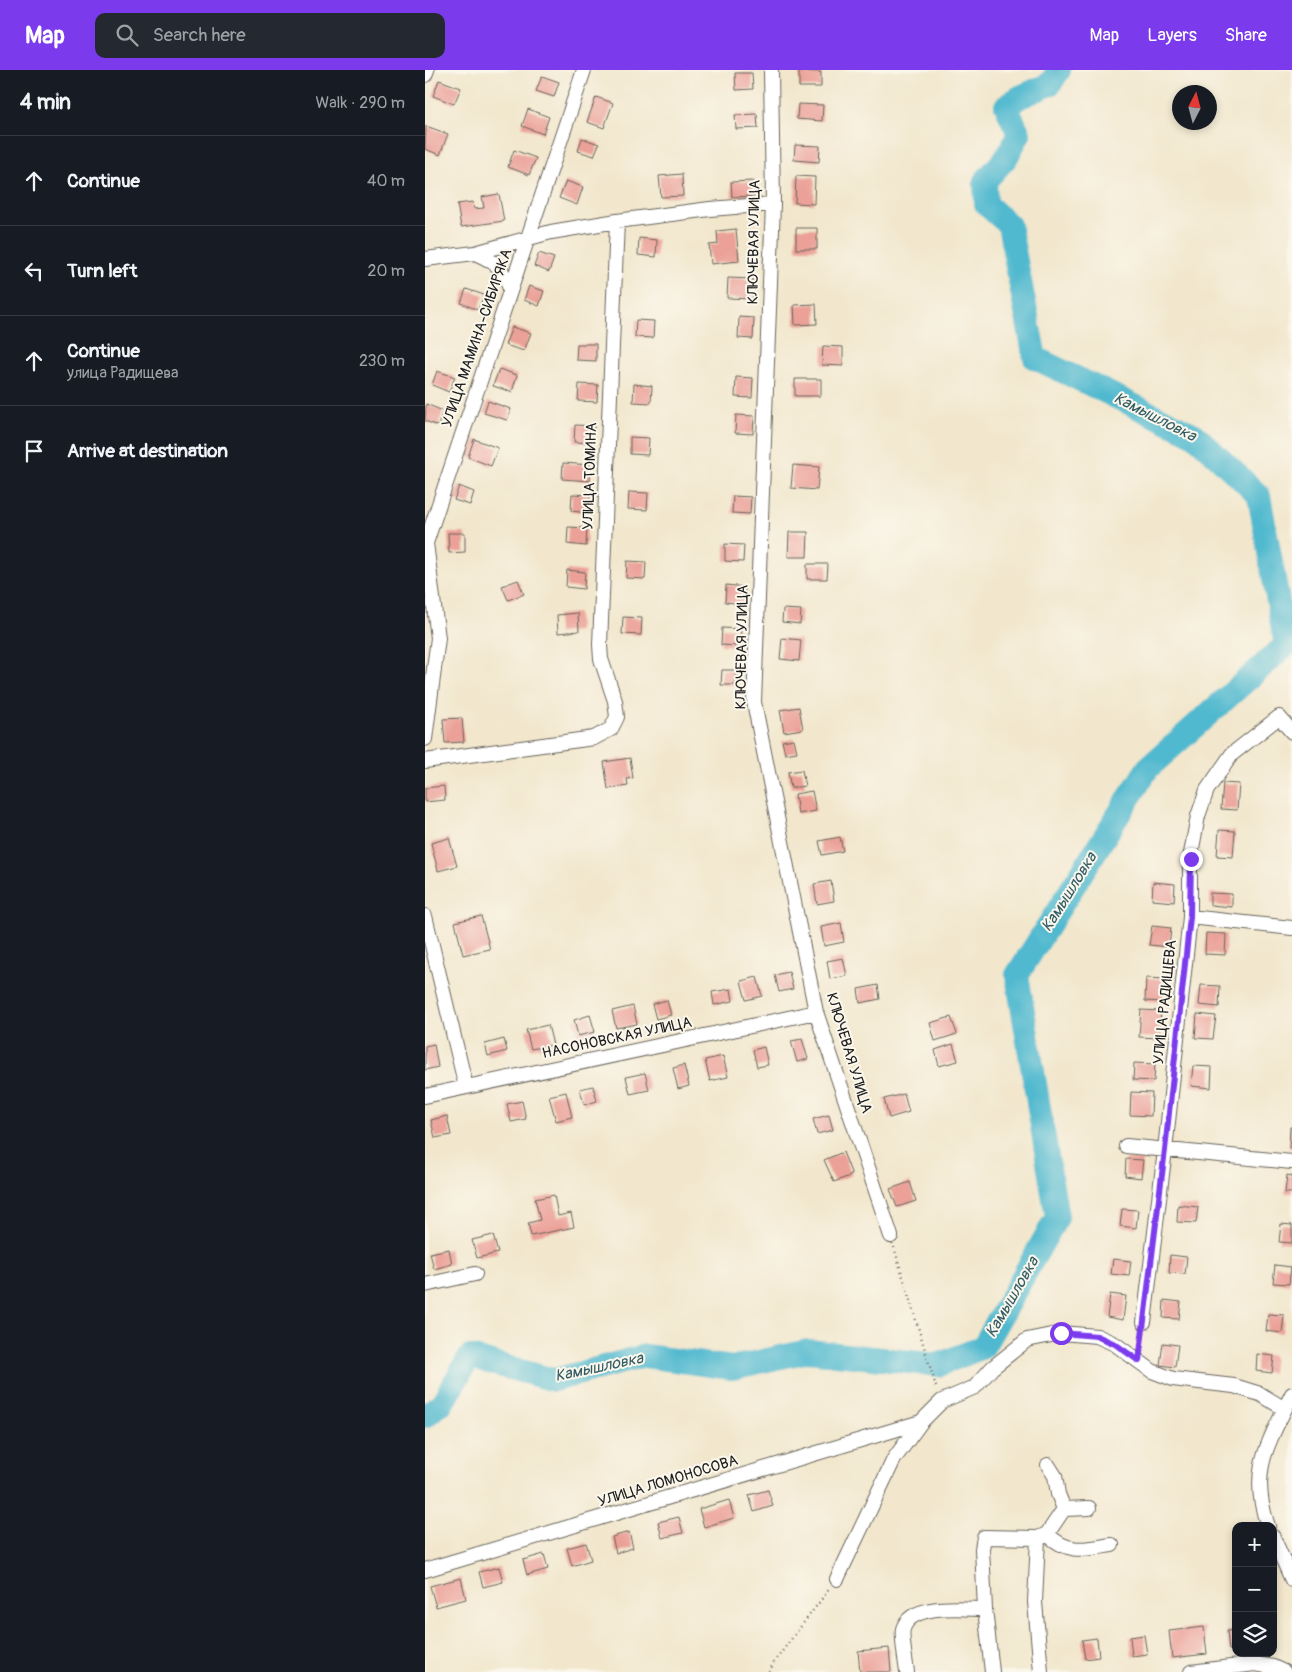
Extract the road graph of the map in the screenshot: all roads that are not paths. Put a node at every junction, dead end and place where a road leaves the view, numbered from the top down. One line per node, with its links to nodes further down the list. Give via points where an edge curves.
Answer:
1 (427, 70): 4 (street)
2 (584, 70): 7 (street, УЛИЦА МАМИНА-СИБИРЯКА)
3 (771, 70): 5 (street, КЛЮЧЕВАЯ УЛИЦА)
4 (425, 75)
5 (773, 204): 6 (street); 18 (street, КЛЮЧЕВАЯ УЛИЦА, via 755,702)
6 (617, 221): 7 (street); 14 (street, УЛИЦА ТОМИНА, via 600,645 617,717 611,729 594,738)
7 (528, 239): 8 (street); 10 (street, УЛИЦА МАМИНА-СИБИРЯКА)
8 (475, 253): 9 (street); 10 (street, via 503,271)
9 (425, 259)
10 (510, 288): 11 (street, УЛИЦА МАМИНА-СИБИРЯКА, via 426,543)
11 (428, 574): 13 (street, УЛИЦА МАМИНА-СИБИРЯКА, via 438,638)
12 (1292, 732): 15 (street, УЛИЦА РАДИЩЕВА, via 1279,717 1231,754 1207,790 1198,816 1191,859)
13 (425, 739)
14 (425, 761)
15 (1190, 917): 17 (street); 22 (street, УЛИЦА РАДИЩЕВА)
16 (426, 925): 19 (street)
17 (1292, 928)
18 (816, 1012): 19 (street, НАСОНОВСКАЯ УЛИЦА); 24 (street, КЛЮЧЕВАЯ УЛИЦА)
19 (466, 1088): 20 (street, НАСОНОВСКАЯ УЛИЦА)
20 (425, 1096)
21 (1126, 1146): 22 (street)
22 (1165, 1150): 23 (street); 27 (street, УЛИЦА РАДИЩЕВА)
23 (1292, 1162)
24 (891, 1236)
25 (475, 1274): 26 (street)
26 (425, 1284)
27 (1144, 1322)
28 (1292, 1394): 29 (street)
29 (1285, 1409): 30 (street, via 1260,1394 1234,1386 1173,1379 1152,1371 1115,1344 1097,1336 1061,1333 1027,1340 992,1368 975,1387 942,1401); 34 (street, via 1260,1467 1260,1499)
30 (921, 1422): 38 (street, УЛИЦА ЛОМОНОСОВА); 39 (street, via 894,1458)
31 (1048, 1465): 33 (street, via 1055,1476)
32 (1089, 1508): 33 (street)
33 (1064, 1509): 35 (street)
34 (1267, 1522)
35 (1043, 1536): 36 (street, via 1070,1549); 41 (street, via 983,1538); 44 (street, via 1035,1602)
36 (1112, 1545)
37 (1277, 1546): 40 (street)
38 (425, 1570)
39 (837, 1578)
40 (1292, 1580)
41 (985, 1609): 42 (street, via 945,1608 909,1618 902,1630); 43 (street)
42 (907, 1672)
43 (992, 1672)
44 (1041, 1672)
45 (1191, 1672): 46 (street, via 1255,1664)
46 (1284, 1672)

